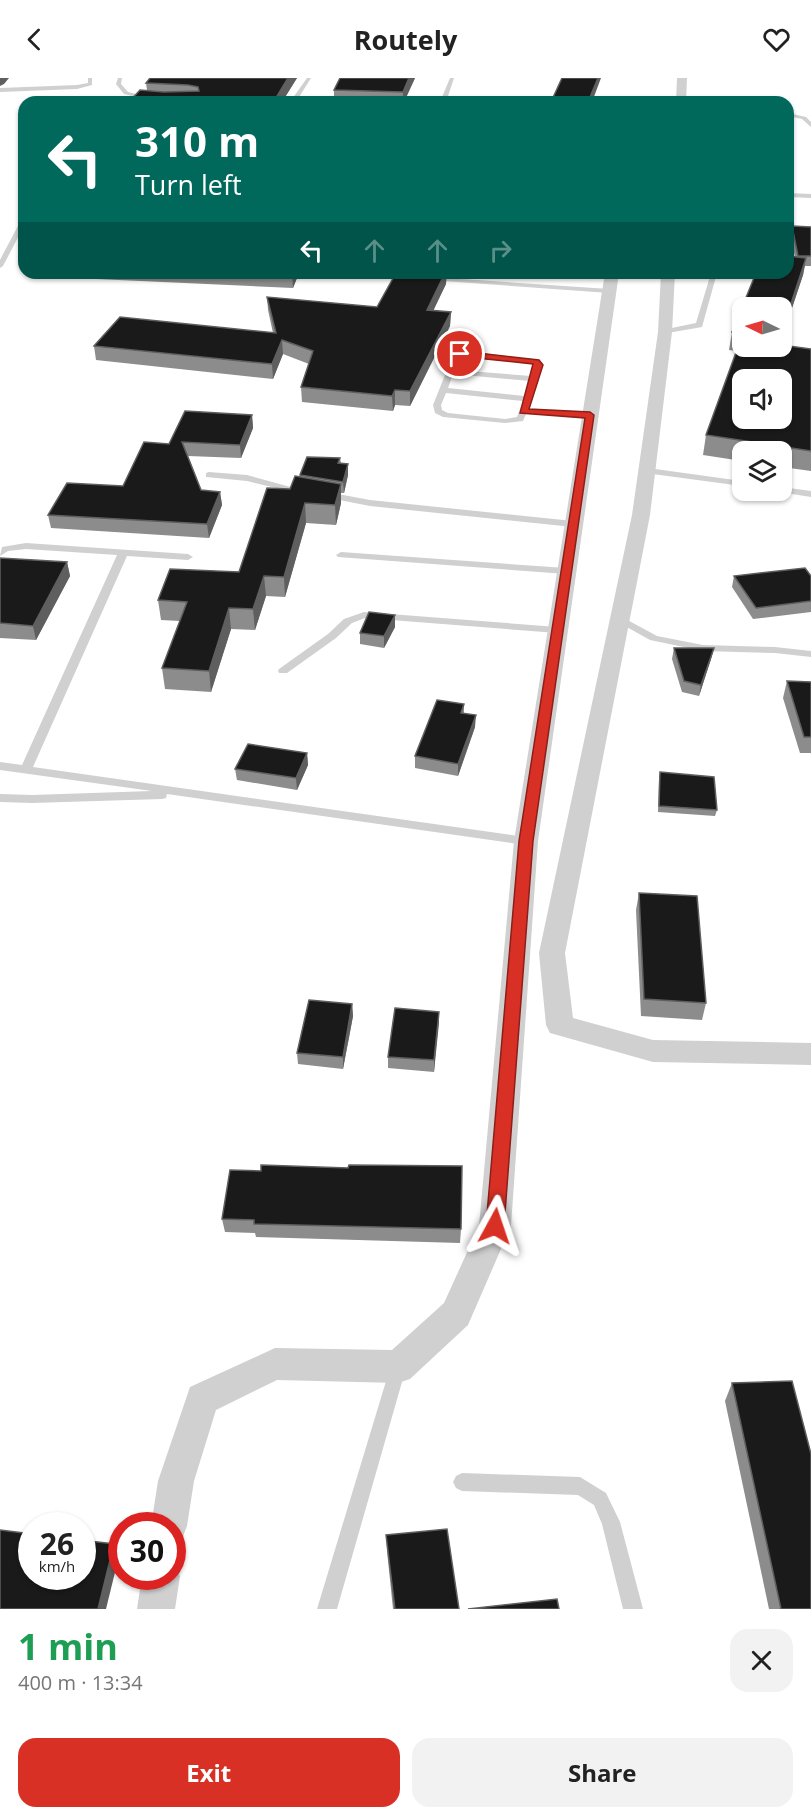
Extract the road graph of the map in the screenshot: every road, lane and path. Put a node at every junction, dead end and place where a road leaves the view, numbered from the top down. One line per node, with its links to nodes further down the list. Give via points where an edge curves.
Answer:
1 (90, 78): 7 (lane, via 90,84 85,86)
2 (120, 78): 11 (lane, via 117,84 126,93)
3 (309, 78): 12 (lane)
4 (452, 78): 13 (lane, via 447,85)
5 (682, 78): 14 (street)
6 (68, 79): 7 (lane)
7 (45, 83): 9 (lane)
8 (5, 84): 9 (lane)
9 (10, 89): 10 (lane)
10 (0, 90)
11 (140, 96)
12 (297, 96)
13 (447, 96)
14 (681, 96)
15 (794, 116): 16 (lane)
16 (811, 124)
17 (794, 195): 18 (lane)
18 (811, 196)
19 (18, 232): 20 (lane)
20 (0, 266)
21 (524, 279): 24 (lane)
22 (668, 279): 25 (street)
23 (712, 279): 25 (lane, via 699,325)
24 (611, 282): 31 (street)
25 (664, 332): 32 (street)
26 (451, 372): 27 (lane); 27 (lane, via 457,355 465,353 536,362 539,365); 28 (lane)
27 (534, 380): 29 (lane)
28 (444, 390): 29 (lane); 30 (lane, via 437,405 438,411 446,415 505,421 520,419)
29 (528, 399): 30 (lane)
30 (524, 411): 31 (lane)
31 (590, 415): 39 (street)
32 (648, 471): 34 (lane); 45 (street)
33 (209, 475): 36 (lane, via 247,478)
34 (732, 483)
35 (792, 491): 38 (lane)
36 (310, 493)
37 (320, 494): 39 (lane, via 370,503)
38 (811, 494)
39 (573, 524): 44 (street)
40 (0, 553): 41 (lane, via 26,546)
41 (123, 553): 43 (lane); 50 (lane)
42 (341, 555): 44 (lane)
43 (188, 557)
44 (566, 571): 46 (street)
45 (620, 620): 47 (lane, via 654,638 703,648); 54 (street, via 552,954 560,1025 653,1051)
46 (557, 630): 48 (lane, via 364,615 348,621); 53 (street)
47 (811, 654)
48 (283, 672)
49 (0, 766): 50 (lane)
50 (26, 770): 51 (lane)
51 (196, 794): 52 (lane); 53 (lane)
52 (0, 798)
53 (526, 841): 55 (street, via 495,1226 456,1314)
54 (811, 1054)
55 (398, 1367): 57 (street, via 275,1364 202,1399 176,1481); 60 (lane)
56 (462, 1482): 61 (lane, via 580,1486 600,1499 611,1522)
57 (171, 1512)
58 (159, 1590): 59 (street)
59 (156, 1609)
60 (327, 1609)
61 (633, 1609)

